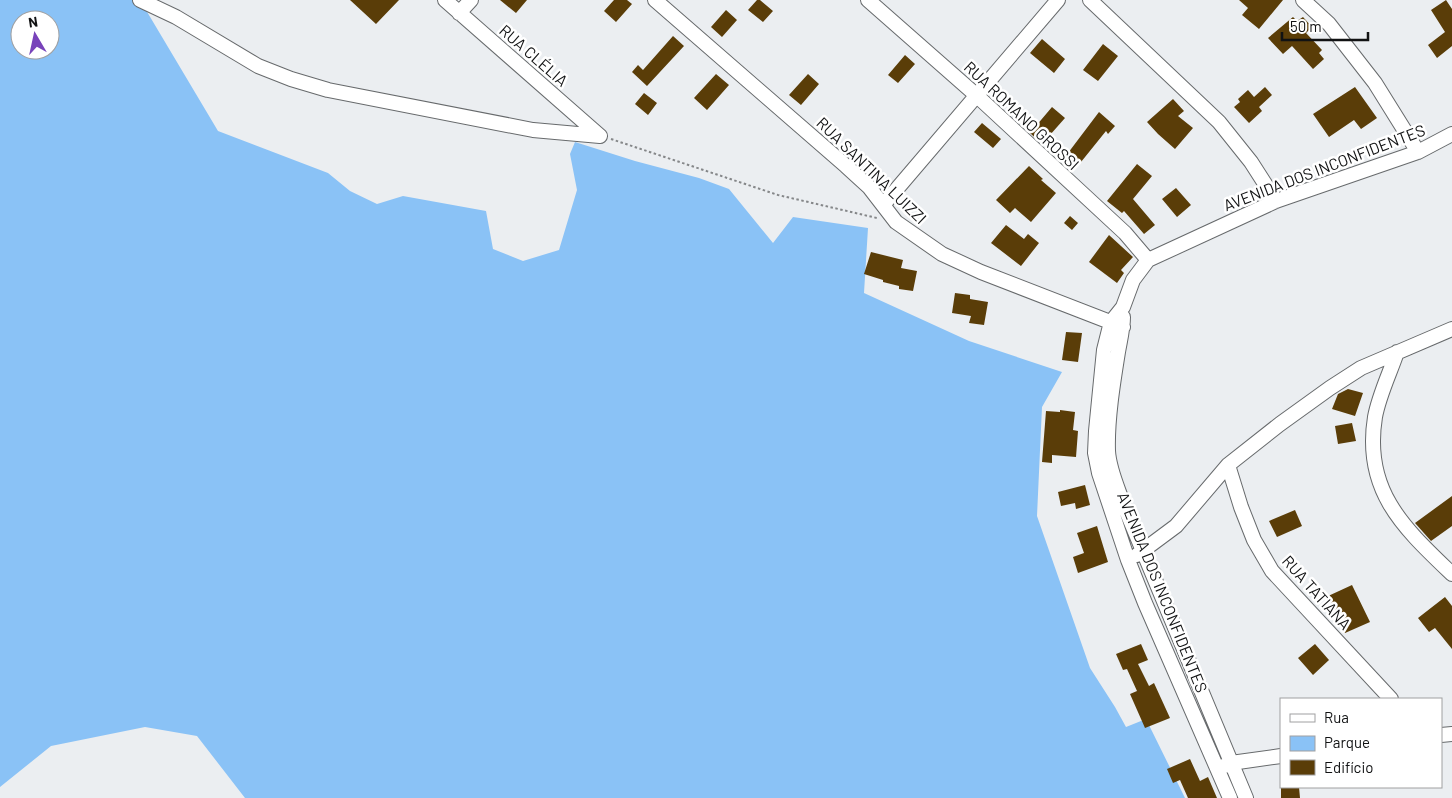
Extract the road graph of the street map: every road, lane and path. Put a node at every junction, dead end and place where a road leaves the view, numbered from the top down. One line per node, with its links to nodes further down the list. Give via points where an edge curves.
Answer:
1 (140, 0): 12 (street, via 258,66 291,79 338,92 533,130)
2 (444, 0): 9 (street, RUA CLÉLIA)
3 (471, 0): 9 (street)
4 (655, 0): 15 (street, RUA SANTINA LUIZZI, via 846,166)
5 (868, 0): 10 (street, RUA ROMANO GROSSI)
6 (1058, 0): 10 (street)
7 (1090, 0): 14 (street, via 1220,122)
8 (1303, 0): 13 (street, via 1329,24 1376,83)
9 (459, 13): 12 (street, RUA CLÉLIA)
10 (976, 96): 15 (street); 17 (street, RUA ROMANO GROSSI, via 1125,234)
11 (1452, 134): 13 (street, AVENIDA DOS INCONFIDENTES)
12 (600, 136): 16 (path, via 778,195)
13 (1418, 152): 14 (street, AVENIDA DOS INCONFIDENTES)
14 (1276, 201): 17 (street, AVENIDA DOS INCONFIDENTES)
15 (884, 204): 16 (street, RUA SANTINA LUIZZI)
16 (896, 222): 18 (street, RUA SANTINA LUIZZI, via 942,254)
17 (1148, 260): 18 (street, AVENIDA DOS INCONFIDENTES, via 1133,280)
18 (1117, 325): 22 (street, AVENIDA DOS INCONFIDENTES, via 1108,452 1111,471); 23 (street, AVENIDA DOS INCONFIDENTES, via 1104,350 1095,453 1107,502)
19 (1452, 329): 20 (street)
20 (1397, 352): 21 (street, via 1361,368 1330,388); 24 (street, via 1375,418 1375,466 1383,492 1396,515 1410,534)
21 (1228, 465): 22 (street, via 1176,526); 25 (street, RUA TATIANA, via 1254,540 1272,571)
22 (1144, 551): 23 (street); 27 (street, AVENIDA DOS INCONFIDENTES)
23 (1128, 560): 28 (street, AVENIDA DOS INCONFIDENTES)
24 (1452, 574)
25 (1390, 698)
26 (1280, 756): 27 (street)
27 (1231, 762): 28 (street); 30 (street, AVENIDA DOS INCONFIDENTES)
28 (1216, 769): 29 (street, AVENIDA DOS INCONFIDENTES)
29 (1230, 798)
30 (1246, 798)

